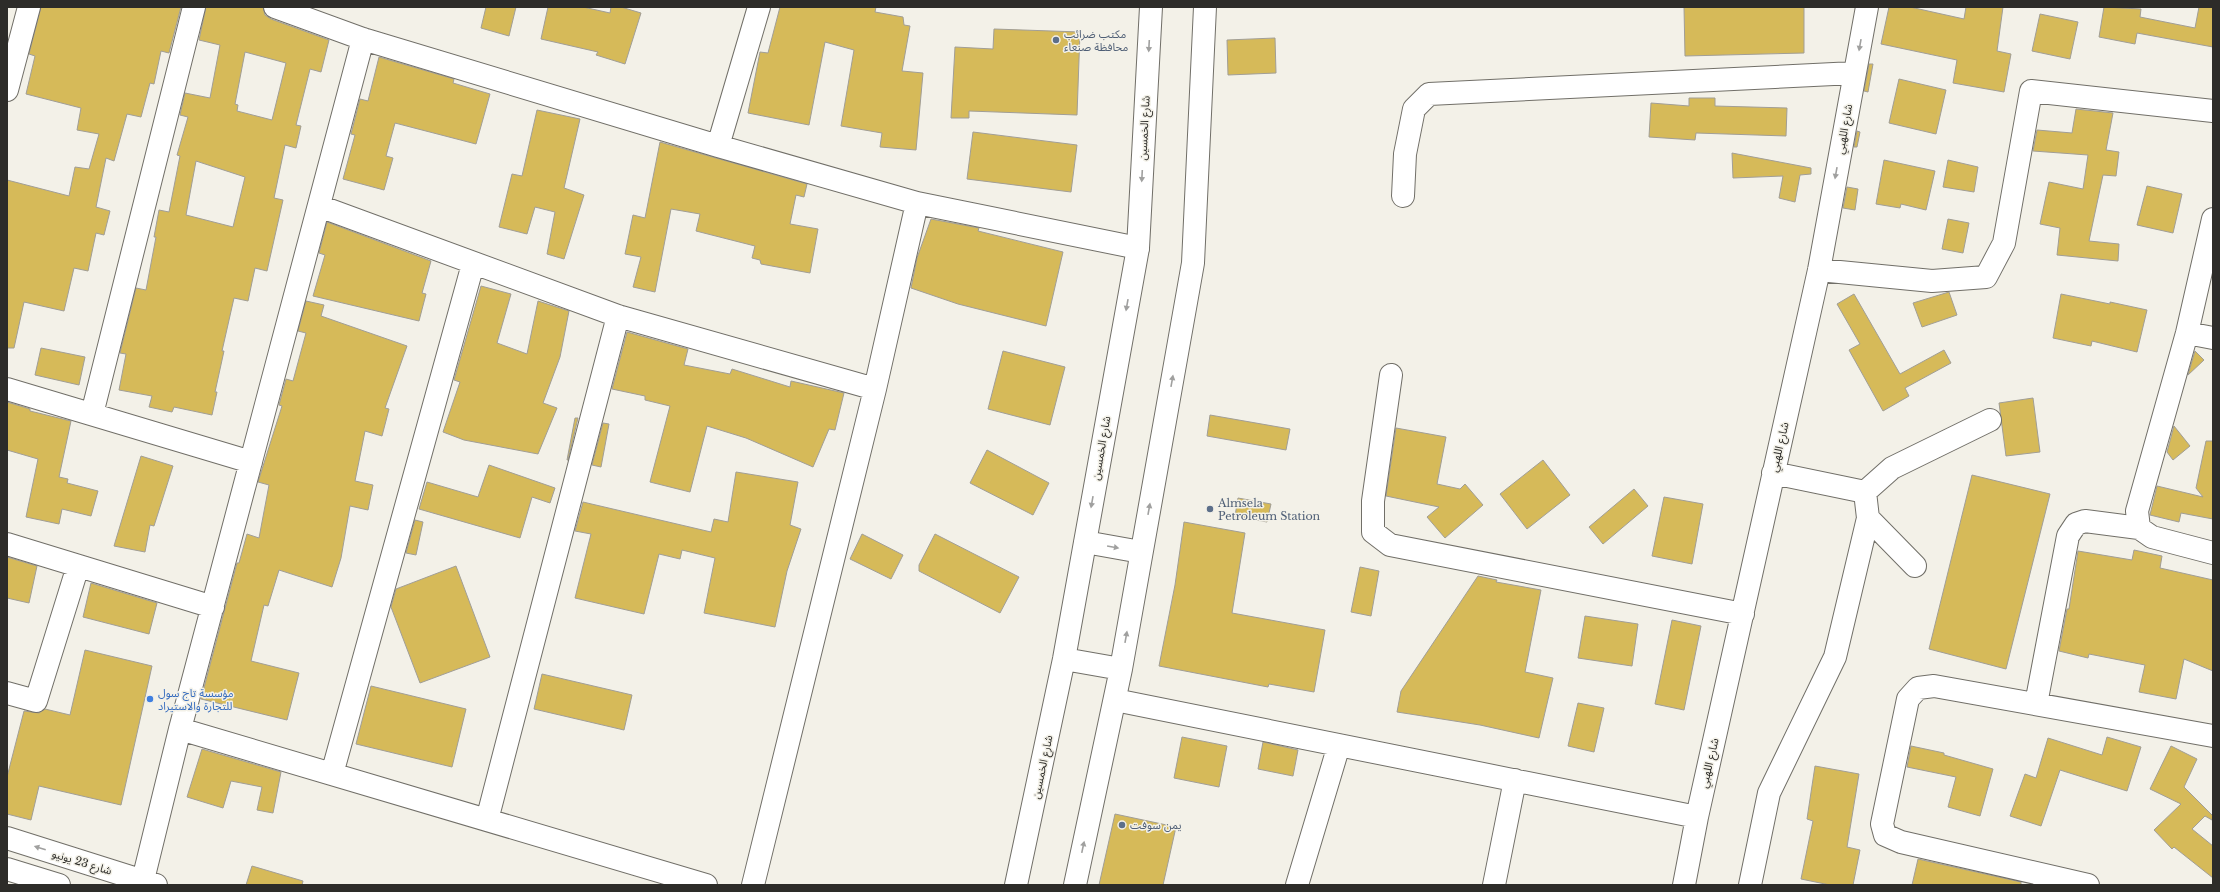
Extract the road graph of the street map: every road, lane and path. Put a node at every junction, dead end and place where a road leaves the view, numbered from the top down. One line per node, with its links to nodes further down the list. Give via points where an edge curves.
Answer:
1 (29, 7): 10 (street)
2 (194, 7): 26 (street)
3 (275, 7): 8 (street)
4 (759, 7): 12 (street)
5 (1151, 7): 17 (street, شارع الخمسين, one-way to 17)
6 (1205, 7): 35 (street, one-way to 6, via 1193,263)
7 (1866, 7): 9 (street, شارع اللهبي, one-way to 9)
8 (363, 39): 12 (street); 15 (street)
9 (1854, 73): 13 (street, via 1429,94 1414,109 1406,154); 19 (street, شارع اللهبي, one-way to 19)
10 (7, 90)
11 (2213, 111): 19 (street, via 2031,91 2004,243 1986,277 1932,281)
12 (718, 146): 14 (street)
13 (1403, 196)
14 (917, 203): 17 (street); 25 (street)
15 (319, 206): 18 (street); 28 (street)
16 (2213, 219): 21 (street)
17 (1138, 248): 33 (street, شارع الخمسين, one-way to 33)
18 (473, 264): 20 (street); 49 (street)
19 (1819, 270): 29 (street, شارع اللهبي)
20 (618, 316): 25 (street); 52 (street)
21 (2187, 333): 22 (street); 32 (street, via 2137,511)
22 (2213, 338)
23 (1391, 375): 40 (street, via 1373,501 1373,532 1390,545)
24 (7, 389): 26 (street)
25 (875, 389): 58 (street)
26 (92, 414): 28 (street)
27 (1990, 420): 30 (street, via 1892,468)
28 (251, 462): 39 (street)
29 (1774, 473): 30 (street); 40 (street, شارع اللهبي)
30 (1865, 492): 31 (street)
31 (1868, 518): 38 (street); 64 (street, via 1835,658 1770,793)
32 (2139, 528): 36 (street, via 2152,537); 45 (street, via 2085,521 2076,524 2068,536)
33 (1085, 542): 35 (street, one-way to 35); 41 (street, شارع الخمسين)
34 (7, 544): 37 (street)
35 (1141, 552): 42 (street, one-way to 35)
36 (2213, 553)
37 (78, 566): 39 (street); 43 (street, via 36,701)
38 (1915, 566)
39 (213, 606): 46 (street)
40 (1743, 614): 51 (street, شارع اللهبي)
41 (1064, 659): 42 (street); 59 (street, شارع الخمسين)
42 (1121, 669): 44 (street)
43 (7, 693)
44 (1115, 700): 48 (street); 60 (street, one-way to 44)
45 (2036, 704): 47 (street); 65 (street, via 1934,686 1918,688 1908,699 1882,824 1885,835 1901,842)
46 (180, 729): 49 (street); 55 (street)
47 (2213, 736)
48 (1338, 745): 50 (street); 61 (street)
49 (332, 774): 52 (street)
50 (1515, 780): 51 (street); 62 (street)
51 (1697, 817): 63 (street, شارع اللهبي)
52 (487, 820): 57 (street)
53 (7, 838): 55 (street, شارع 23 يونيو, one-way to 53)
54 (7, 869): 56 (street)
55 (150, 883)
56 (59, 885)
57 (706, 885)
58 (753, 885)
59 (1016, 885)
60 (1075, 885)
61 (1297, 885)
62 (1494, 885)
63 (1684, 885)
64 (1750, 885)
65 (2088, 885)

